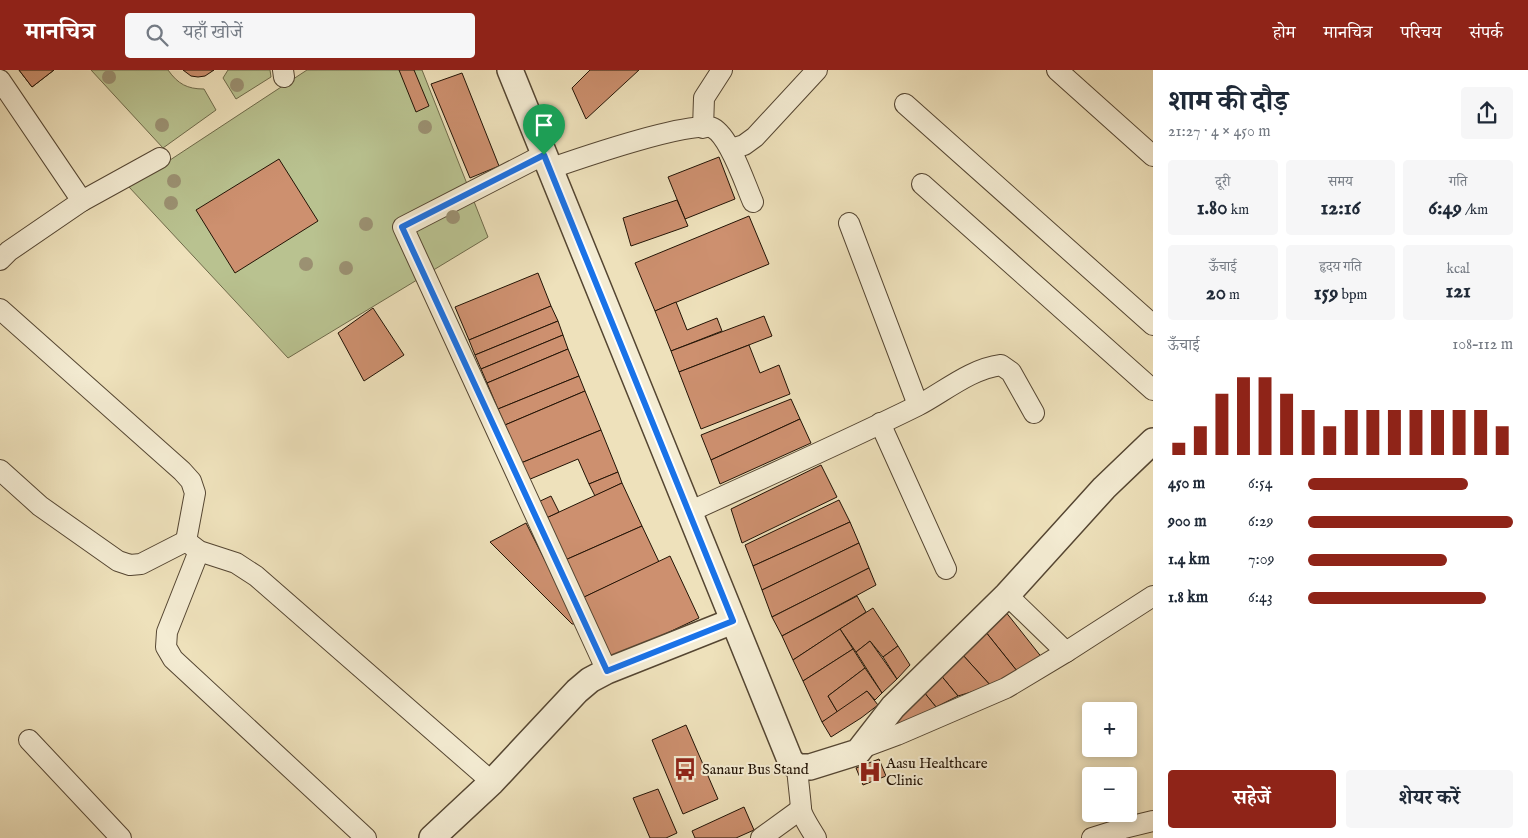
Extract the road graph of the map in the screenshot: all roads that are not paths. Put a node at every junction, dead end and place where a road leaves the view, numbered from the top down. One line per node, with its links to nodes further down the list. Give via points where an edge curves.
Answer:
1 (510, 70): 11 (street)
2 (722, 70): 7 (street, via 704,98)
3 (818, 70): 8 (street, via 755,137)
4 (1057, 70): 9 (street)
5 (0, 80): 13 (street)
6 (905, 104): 18 (street)
7 (702, 128): 8 (street, via 712,128); 11 (street)
8 (731, 149): 14 (street)
9 (1153, 156)
10 (160, 158): 13 (street)
11 (546, 162): 25 (street); 32 (street, via 402,227)
12 (922, 184): 19 (street)
13 (82, 201): 16 (street)
14 (753, 202)
15 (849, 223): 20 (street)
16 (0, 260)
17 (0, 309): 26 (street, via 191,481 195,493)
18 (1153, 325)
19 (1153, 390)
20 (918, 405): 21 (street, via 973,373 1001,365 1011,372); 22 (street)
21 (1034, 413)
22 (880, 423): 25 (street); 27 (street)
23 (1153, 441): 28 (street, via 1104,488)
24 (0, 470): 26 (street, via 40,506 118,561 141,564)
25 (689, 512): 30 (street)
26 (192, 546): 36 (street, via 236,563 256,576); 40 (street, via 167,632 166,647 173,659)
27 (946, 569)
28 (1007, 595): 31 (street); 34 (street, via 893,707)
29 (1153, 596): 31 (street)
30 (733, 621): 32 (street); 35 (street, via 790,760)
31 (1066, 652): 34 (street, via 1006,688)
32 (607, 671): 36 (street, via 577,691)
33 (29, 740): 39 (street)
34 (862, 748): 35 (street, via 845,757)
35 (798, 767): 37 (street)
36 (492, 782): 41 (street)
37 (801, 809): 42 (street); 43 (street)
38 (1153, 821): 44 (street)
39 (121, 838)
40 (366, 838)
41 (432, 838)
42 (761, 838)
43 (816, 838)
44 (1092, 838)

